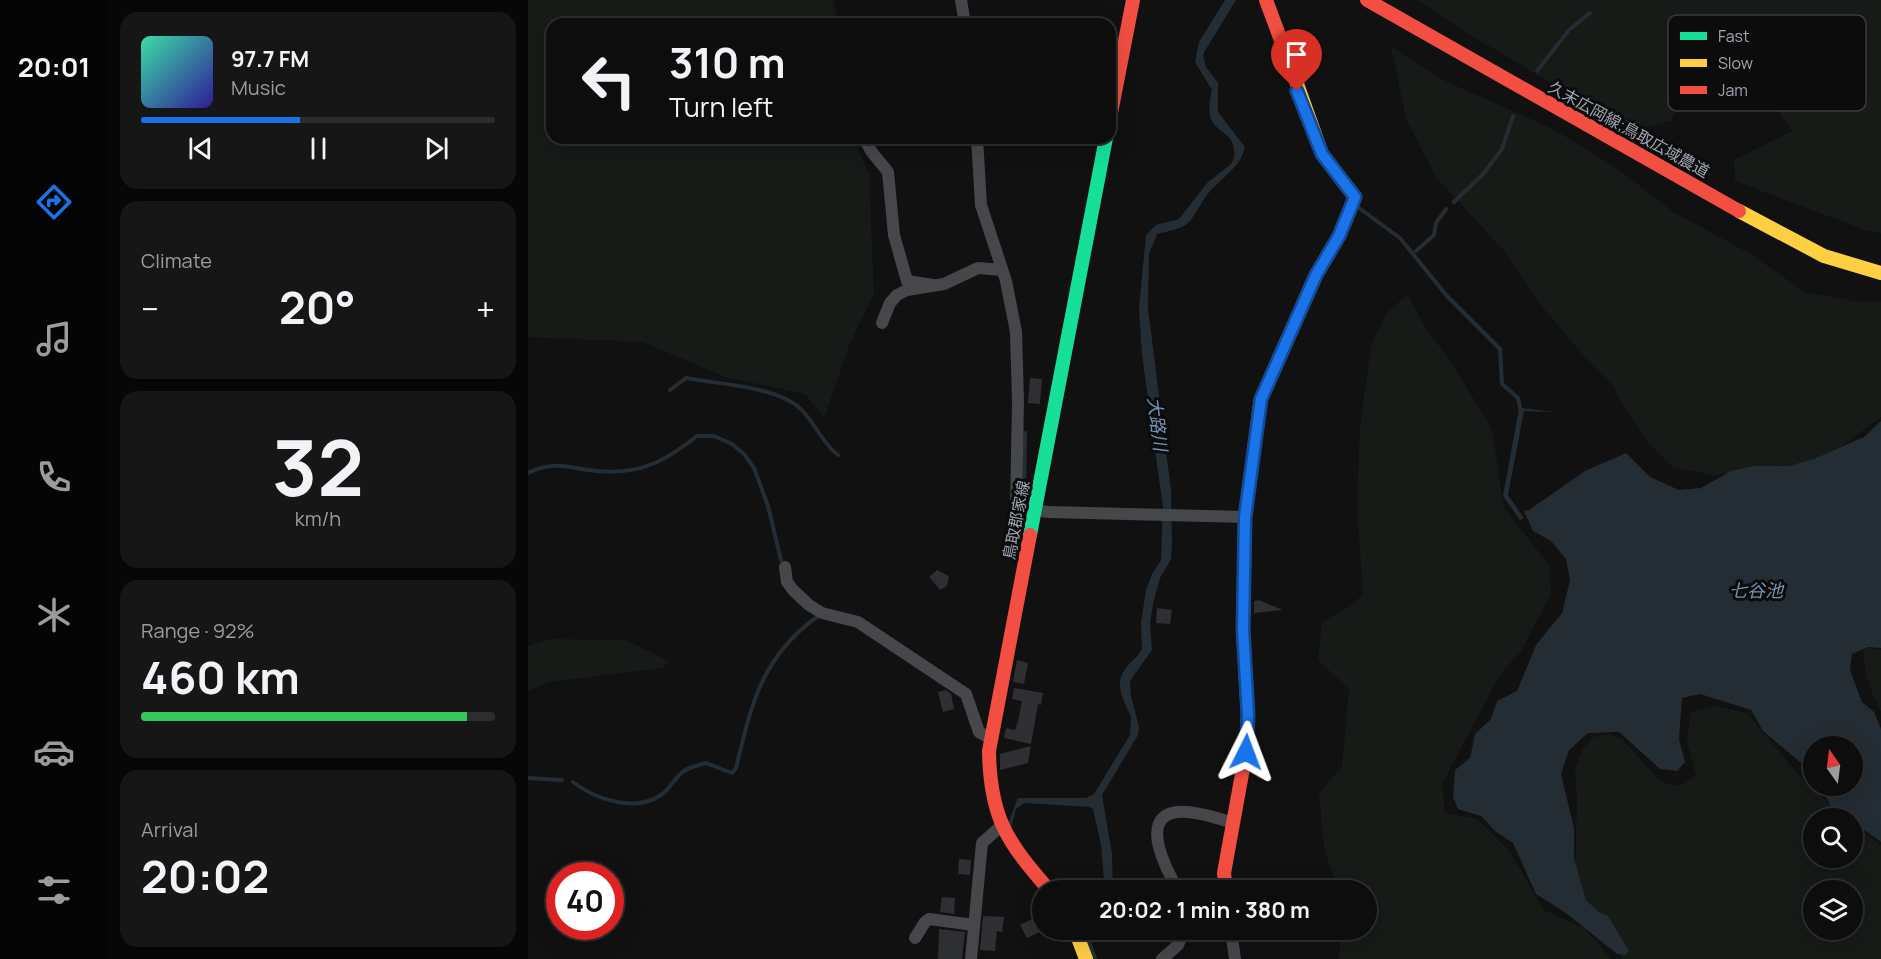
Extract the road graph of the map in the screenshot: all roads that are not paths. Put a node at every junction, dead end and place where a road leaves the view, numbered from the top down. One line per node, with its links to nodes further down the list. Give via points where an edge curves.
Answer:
1 (961, 0): 5 (street)
2 (1132, 0): 6 (street)
3 (1266, 0): 15 (street, via 1322,154 1355,197 1264,388)
4 (1367, 0): 11 (street, 久末広岡線;鳥取広域農道, via 1780,234 1824,256)
5 (964, 18)
6 (1116, 86)
7 (867, 144): 12 (street, via 888,172 894,235 903,275 907,281)
8 (977, 144): 10 (street, via 981,205)
9 (1105, 144): 14 (street, 鳥取郡家線)
10 (1002, 270): 12 (street, via 978,268); 14 (street, via 1016,336 1016,507)
11 (1881, 273)
12 (933, 285): 13 (street, via 897,294)
13 (882, 323)
14 (1035, 510): 15 (street); 19 (street, 鳥取郡家線)
15 (1245, 517): 20 (street, via 1243,630 1248,715 1246,752)
16 (785, 567): 17 (street, via 793,590)
17 (822, 613): 18 (street); 19 (street, via 858,622 966,694 979,732)
18 (819, 626)
19 (991, 739): 21 (street, 鳥取郡家線, via 988,778)
20 (1233, 823): 23 (street, via 1182,812 1164,818 1158,844); 24 (street)
21 (1000, 827): 22 (street, 鳥取郡家線); 25 (street, via 982,843)
22 (1040, 880)
23 (1172, 880)
24 (1225, 880)
25 (974, 925): 26 (street, via 929,919); 30 (street)
26 (915, 938)
27 (1079, 940): 31 (street)
28 (1180, 940): 32 (street)
29 (1232, 940): 33 (street)
30 (971, 959)
31 (1086, 959)
32 (1162, 959)
33 (1235, 959)

